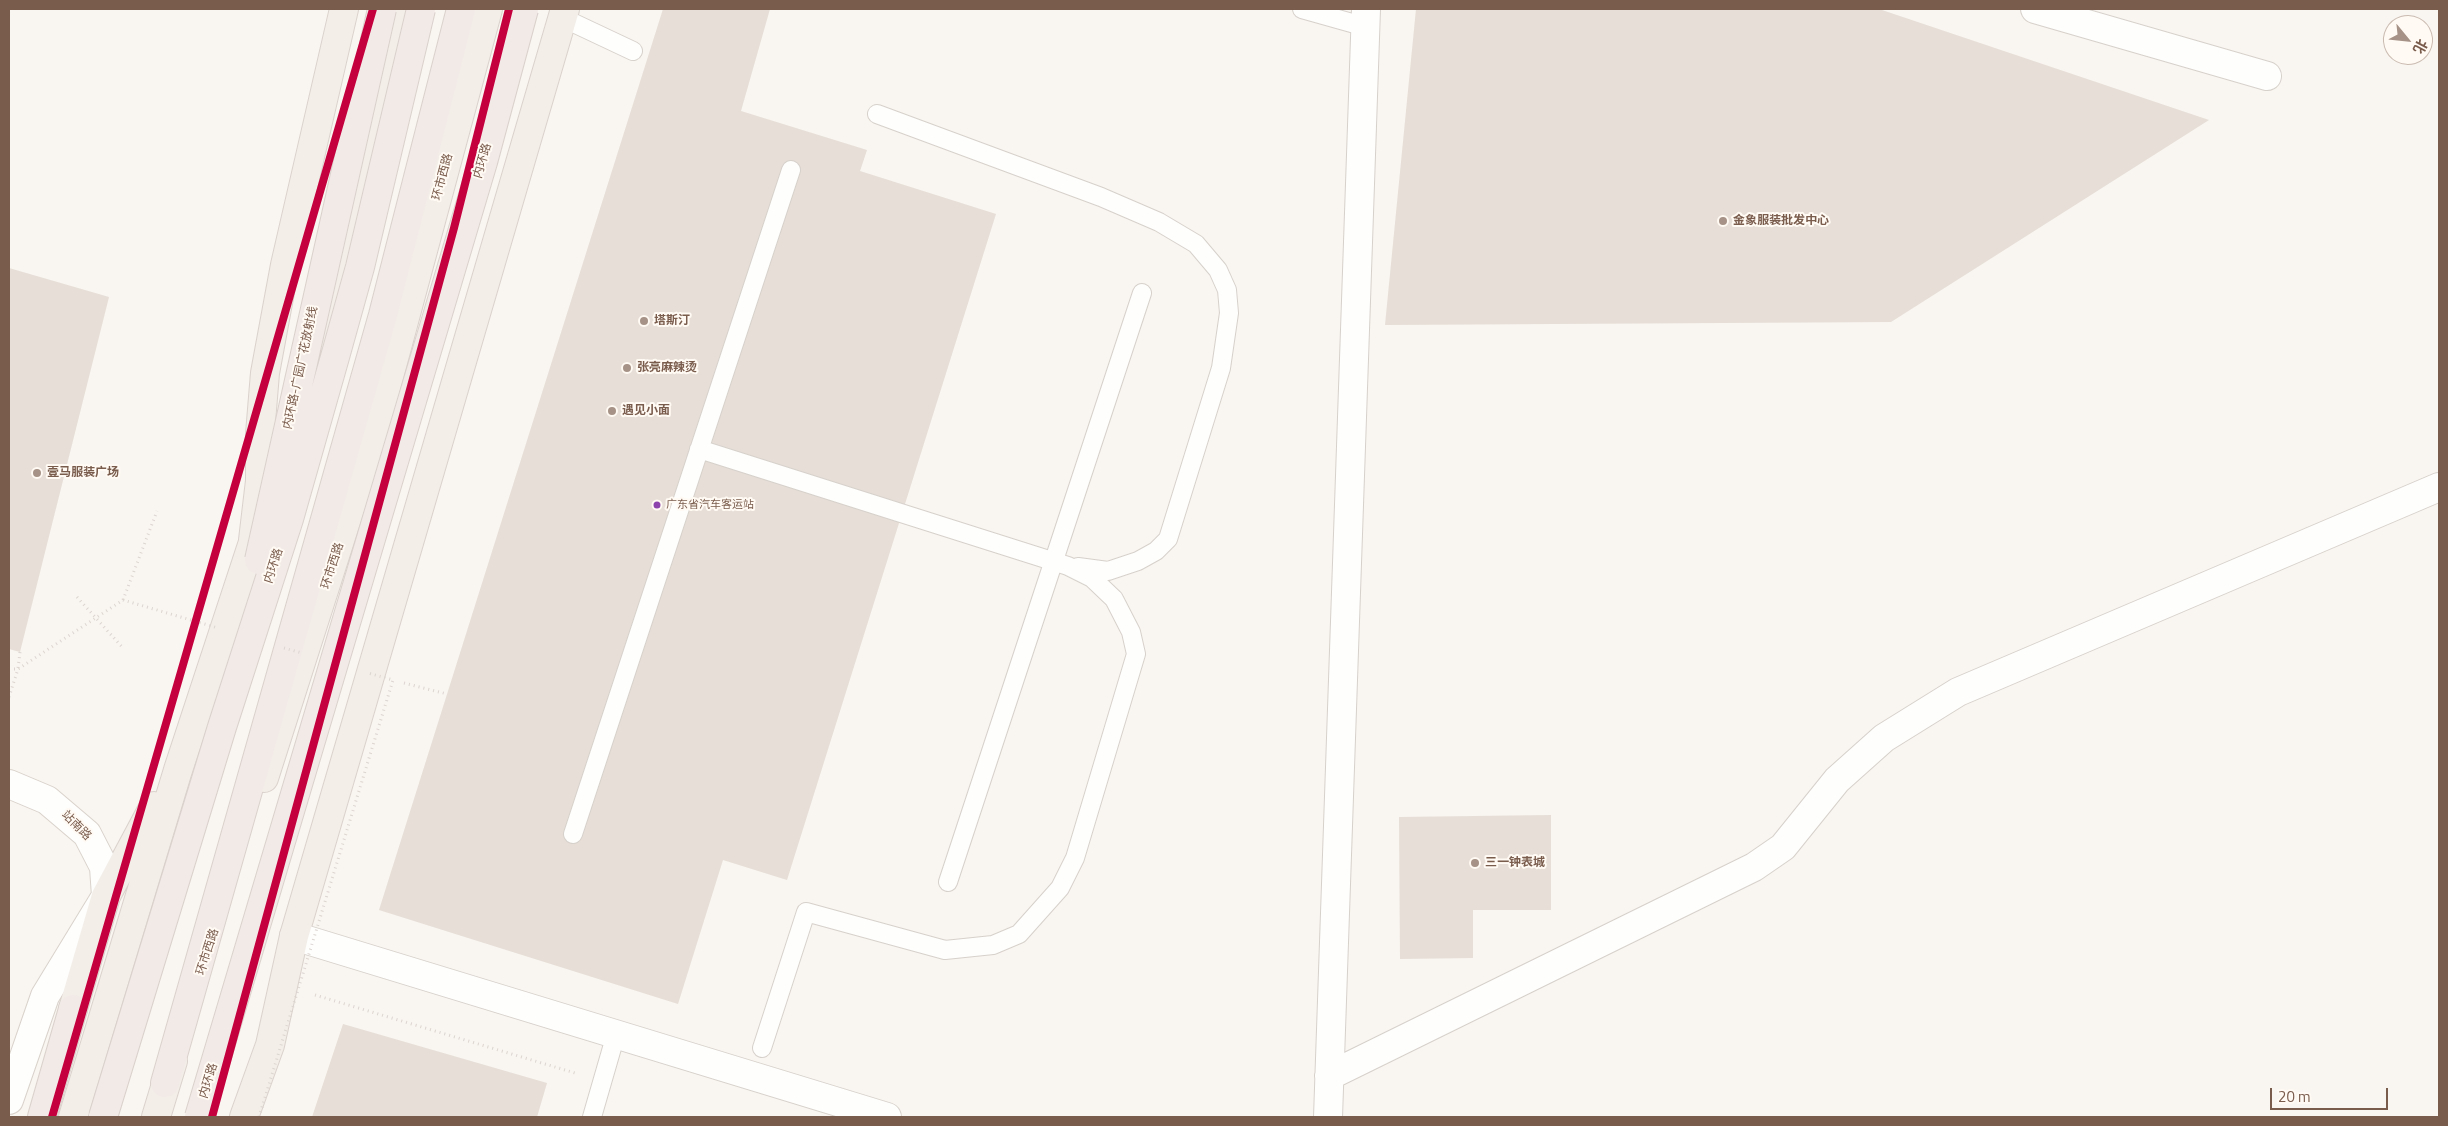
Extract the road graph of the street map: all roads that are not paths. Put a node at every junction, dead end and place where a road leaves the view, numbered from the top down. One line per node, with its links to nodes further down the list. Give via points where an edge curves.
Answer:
1 (344, 9): 19 (main road, via 285,265 265,374 260,481)
2 (382, 9): 21 (highway, 内环路-广园广花放射线, bridge)
3 (404, 9): 19 (main road, via 328,314)
4 (421, 9): 21 (highway, 内环路, bridge, via 338,348 289,519)
5 (461, 9): 32 (highway, via 388,295)
6 (488, 9): 32 (main road, 环市西路, via 372,440)
7 (524, 9): 38 (highway, 内环路, bridge, via 483,162)
8 (1302, 9): 11 (lane)
9 (2035, 9): 13 (street)
10 (564, 13): 12 (lane); 27 (main road)
11 (1366, 18): 31 (street)
12 (633, 51)
13 (2267, 76)
14 (877, 114): 20 (lane, via 1101,197 1159,222 1196,244 1218,270 1227,290 1229,313 1221,368 1168,539 1156,551 1138,561 1108,571)
15 (790, 170): 17 (lane)
16 (1142, 293): 20 (lane)
17 (699, 449): 20 (lane); 24 (lane)
18 (2439, 488): 31 (street, via 1958,692 1884,738 1837,780 1783,847 1754,867)
19 (253, 540): 22 (main road)
20 (1061, 564): 25 (lane); 30 (lane, via 1092,578 1114,599 1131,632 1136,654 1071,866 1060,888 1019,934 993,945 945,950 806,912)
21 (222, 727): 36 (highway, 内环路, bridge)
22 (178, 770): 26 (main road); 35 (main road)
23 (9, 784): 26 (street, 站南路, via 47,800 87,834 104,867)
24 (573, 834)
25 (948, 882)
26 (106, 896): 28 (main road); 33 (street, via 45,996)
27 (294, 936): 29 (street); 39 (main road, via 270,1044)
28 (73, 1009): 34 (highway)
29 (616, 1034): 40 (lane); 41 (street)
30 (762, 1048)
31 (1329, 1076): 42 (street)
32 (166, 1083): 37 (main road, 环市西路)
33 (9, 1100)
34 (42, 1117)
35 (73, 1117)
36 (103, 1117)
37 (156, 1117)
38 (199, 1117)
39 (244, 1117)
40 (592, 1117)
41 (887, 1117)
42 (1328, 1117)

